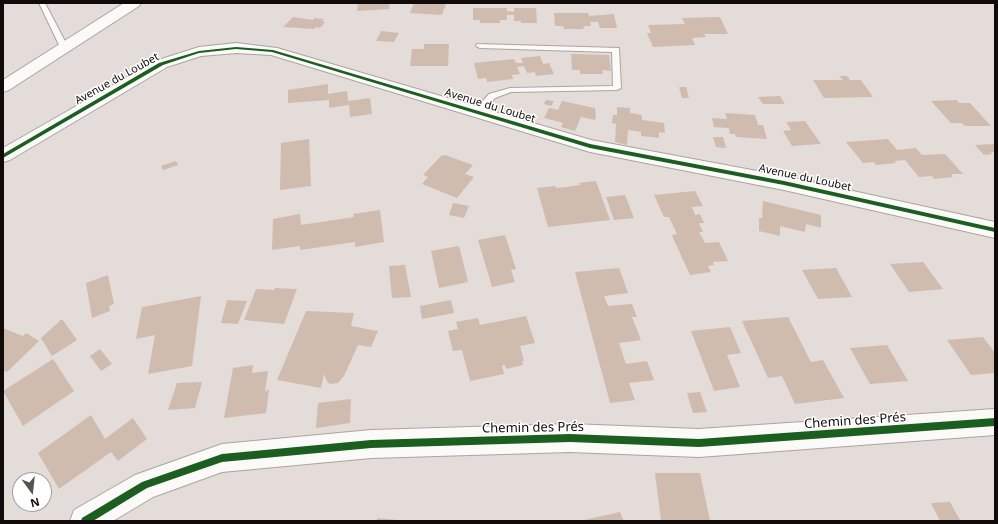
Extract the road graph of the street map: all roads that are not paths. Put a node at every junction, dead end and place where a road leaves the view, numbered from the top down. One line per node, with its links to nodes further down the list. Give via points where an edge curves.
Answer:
1 (42, 3): 4 (lane)
2 (134, 3): 4 (street)
3 (480, 46): 6 (lane, via 616,50 618,88 510,90 492,96)
4 (64, 47): 5 (street)
5 (3, 87)
6 (477, 113): 7 (street, Avenue du Loubet, via 272,51 236,48 199,52 161,64); 8 (street, Avenue du Loubet, via 590,146 784,183)
7 (3, 156)
8 (995, 230)
9 (995, 422): 10 (street, Chemin des Prés, via 699,443 570,438 371,444 222,458 145,485)
10 (85, 521)

